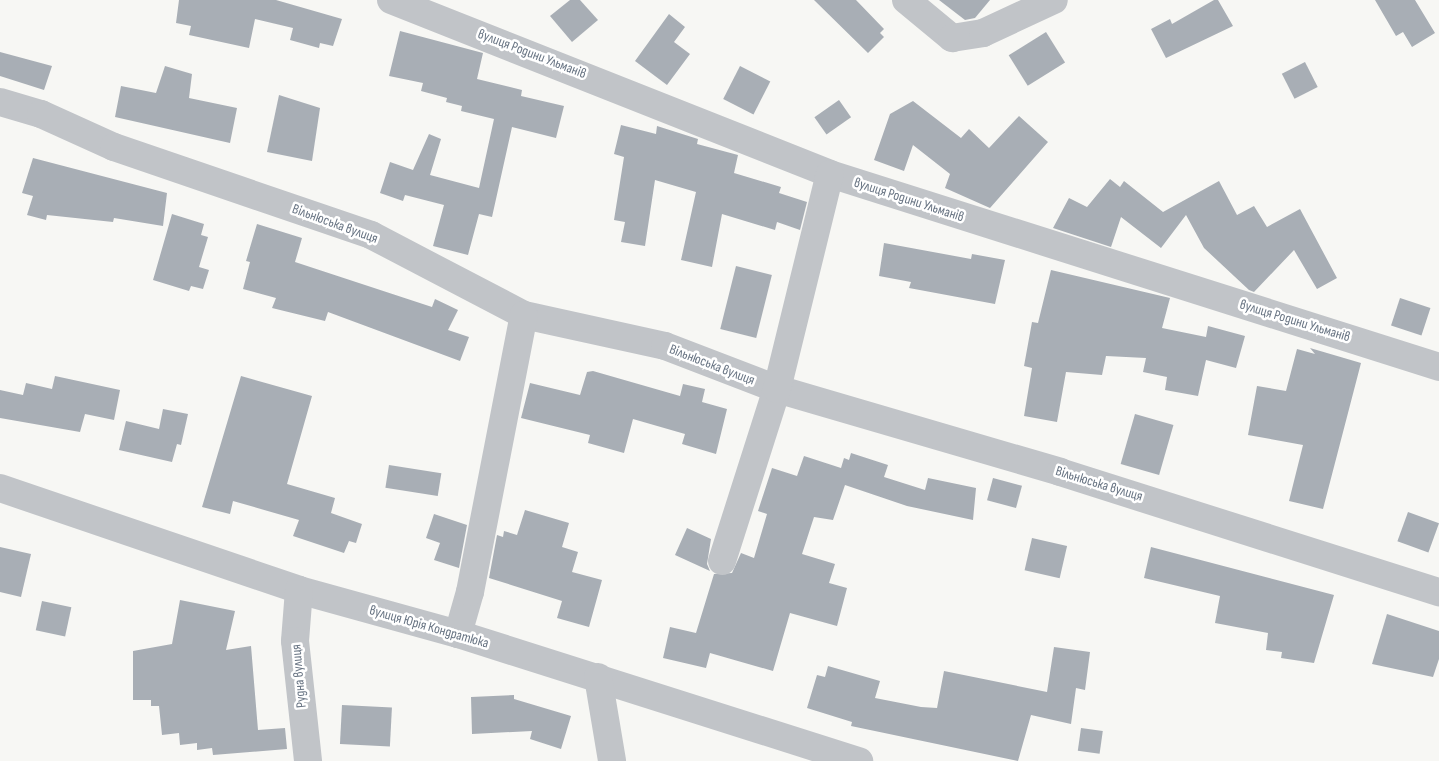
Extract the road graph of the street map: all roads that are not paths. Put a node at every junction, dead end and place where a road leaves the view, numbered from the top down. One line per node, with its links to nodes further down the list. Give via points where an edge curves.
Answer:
1 (391, 0): 5 (street, вулиця Родини Ульманів)
2 (906, 0): 3 (street, via 952,38 983,33)
3 (1054, 0)
4 (0, 102): 6 (street, Вільнюська вулиця, via 41,114 114,147 371,235)
5 (830, 174): 7 (street, вулиця Родини Ульманів); 8 (street)
6 (524, 315): 8 (street, Вільнюська вулиця, via 665,346); 13 (street, via 470,592)
7 (1439, 367)
8 (777, 389): 10 (street); 12 (street, Вільнюська вулиця, via 1060,472)
9 (0, 488): 11 (street, вулиця Юрія Кондратюка)
10 (722, 561)
11 (299, 590): 13 (street, вулиця Юрія Кондратюка); 15 (street, Рудна вулиця, via 296,641)
12 (1439, 592)
13 (458, 634): 14 (street, вулиця Юрія Кондратюка)
14 (598, 677): 16 (street); 17 (street, вулиця Юрія Кондратюка)
15 (308, 761)
16 (612, 761)
17 (860, 761)

